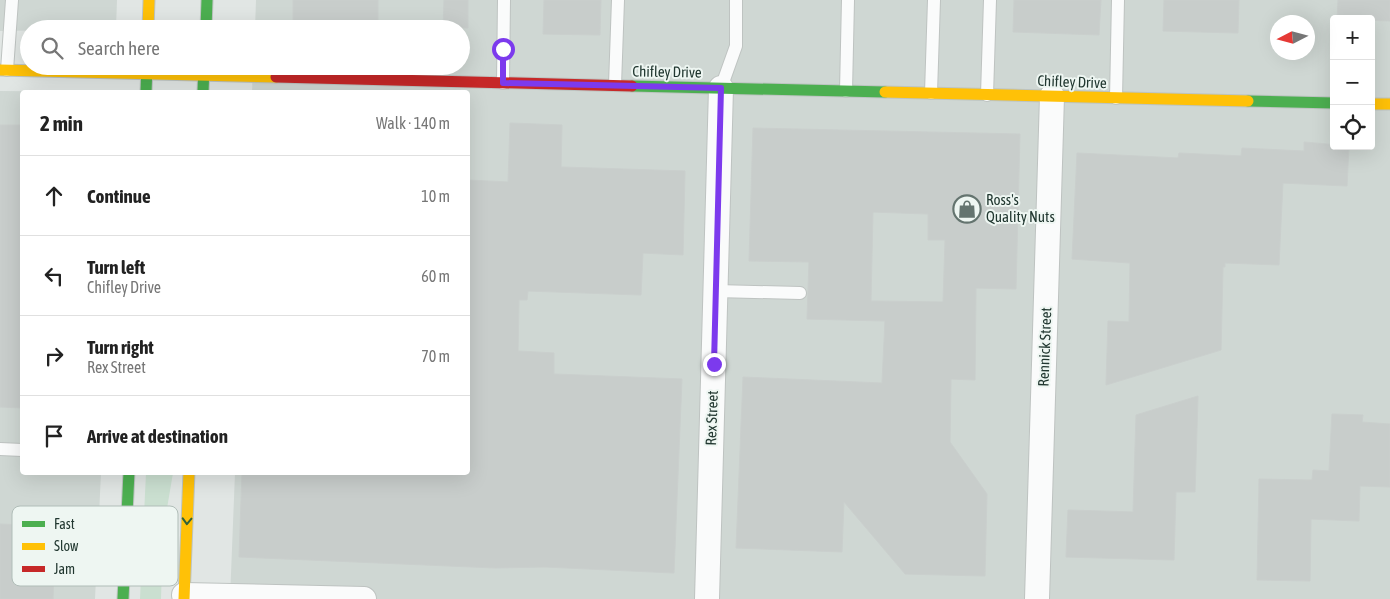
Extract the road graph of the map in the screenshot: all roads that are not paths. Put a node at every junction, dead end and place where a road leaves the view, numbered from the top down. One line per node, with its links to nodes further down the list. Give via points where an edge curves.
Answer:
1 (12, 0): 13 (lane)
2 (149, 0): 11 (main road)
3 (207, 0): 12 (main road)
4 (504, 0): 18 (lane)
5 (618, 0): 19 (lane)
6 (736, 0): 20 (lane, via 736,46)
7 (848, 0): 23 (lane)
8 (934, 0): 24 (lane)
9 (990, 0): 25 (lane)
10 (1118, 0): 27 (lane)
11 (148, 20)
12 (206, 20)
13 (4, 70): 14 (main road, Chifley Drive)
14 (20, 70)
15 (147, 75): 21 (main road)
16 (204, 75): 22 (main road)
17 (304, 75): 18 (main road, Chifley Drive)
18 (503, 83): 19 (main road, Chifley Drive)
19 (615, 86): 20 (main road, Chifley Drive)
20 (721, 88): 23 (main road, Chifley Drive); 31 (street, Rex Street)
21 (146, 90)
22 (203, 90)
23 (846, 91): 24 (main road, Chifley Drive)
24 (932, 93): 25 (main road, Chifley Drive)
25 (987, 95): 26 (main road, Chifley Drive)
26 (1052, 96): 27 (main road, Chifley Drive); 43 (street, Rennick Street)
27 (1116, 98): 28 (main road, Chifley Drive)
28 (1330, 103)
29 (1375, 104): 30 (main road)
30 (1390, 104)
31 (716, 291): 32 (lane); 42 (street, Rex Street)
32 (800, 293)
33 (0, 449): 34 (lane)
34 (20, 450)
35 (129, 475): 37 (main road)
36 (189, 475): 39 (main road, one-way to 39)
37 (127, 506)
38 (124, 586): 40 (main road)
39 (184, 597): 41 (street)
40 (123, 599)
41 (364, 599)
42 (707, 599)
43 (1037, 599)

